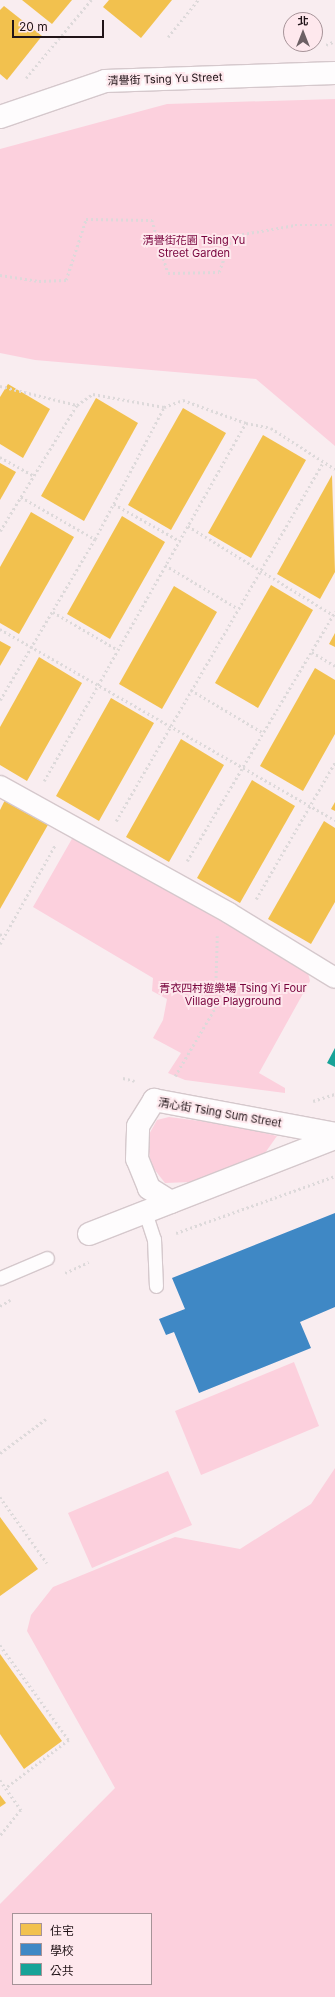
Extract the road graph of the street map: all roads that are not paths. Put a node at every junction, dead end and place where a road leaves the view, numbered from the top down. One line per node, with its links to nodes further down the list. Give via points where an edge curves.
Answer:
1 (335, 73): 2 (street, 清譽街 Tsing Yu Street, via 105,81)
2 (0, 117)
3 (0, 786): 4 (street, via 175,883)
4 (335, 978)
5 (335, 1134): 7 (street, 清心街 Tsing Sum Street, via 154,1100 138,1126 137,1159 149,1188)
6 (335, 1138): 7 (street)
7 (171, 1202): 8 (street)
8 (145, 1212): 9 (street); 12 (lane, via 154,1238)
9 (89, 1234)
10 (47, 1258): 11 (lane)
11 (0, 1278)
12 (156, 1286)

